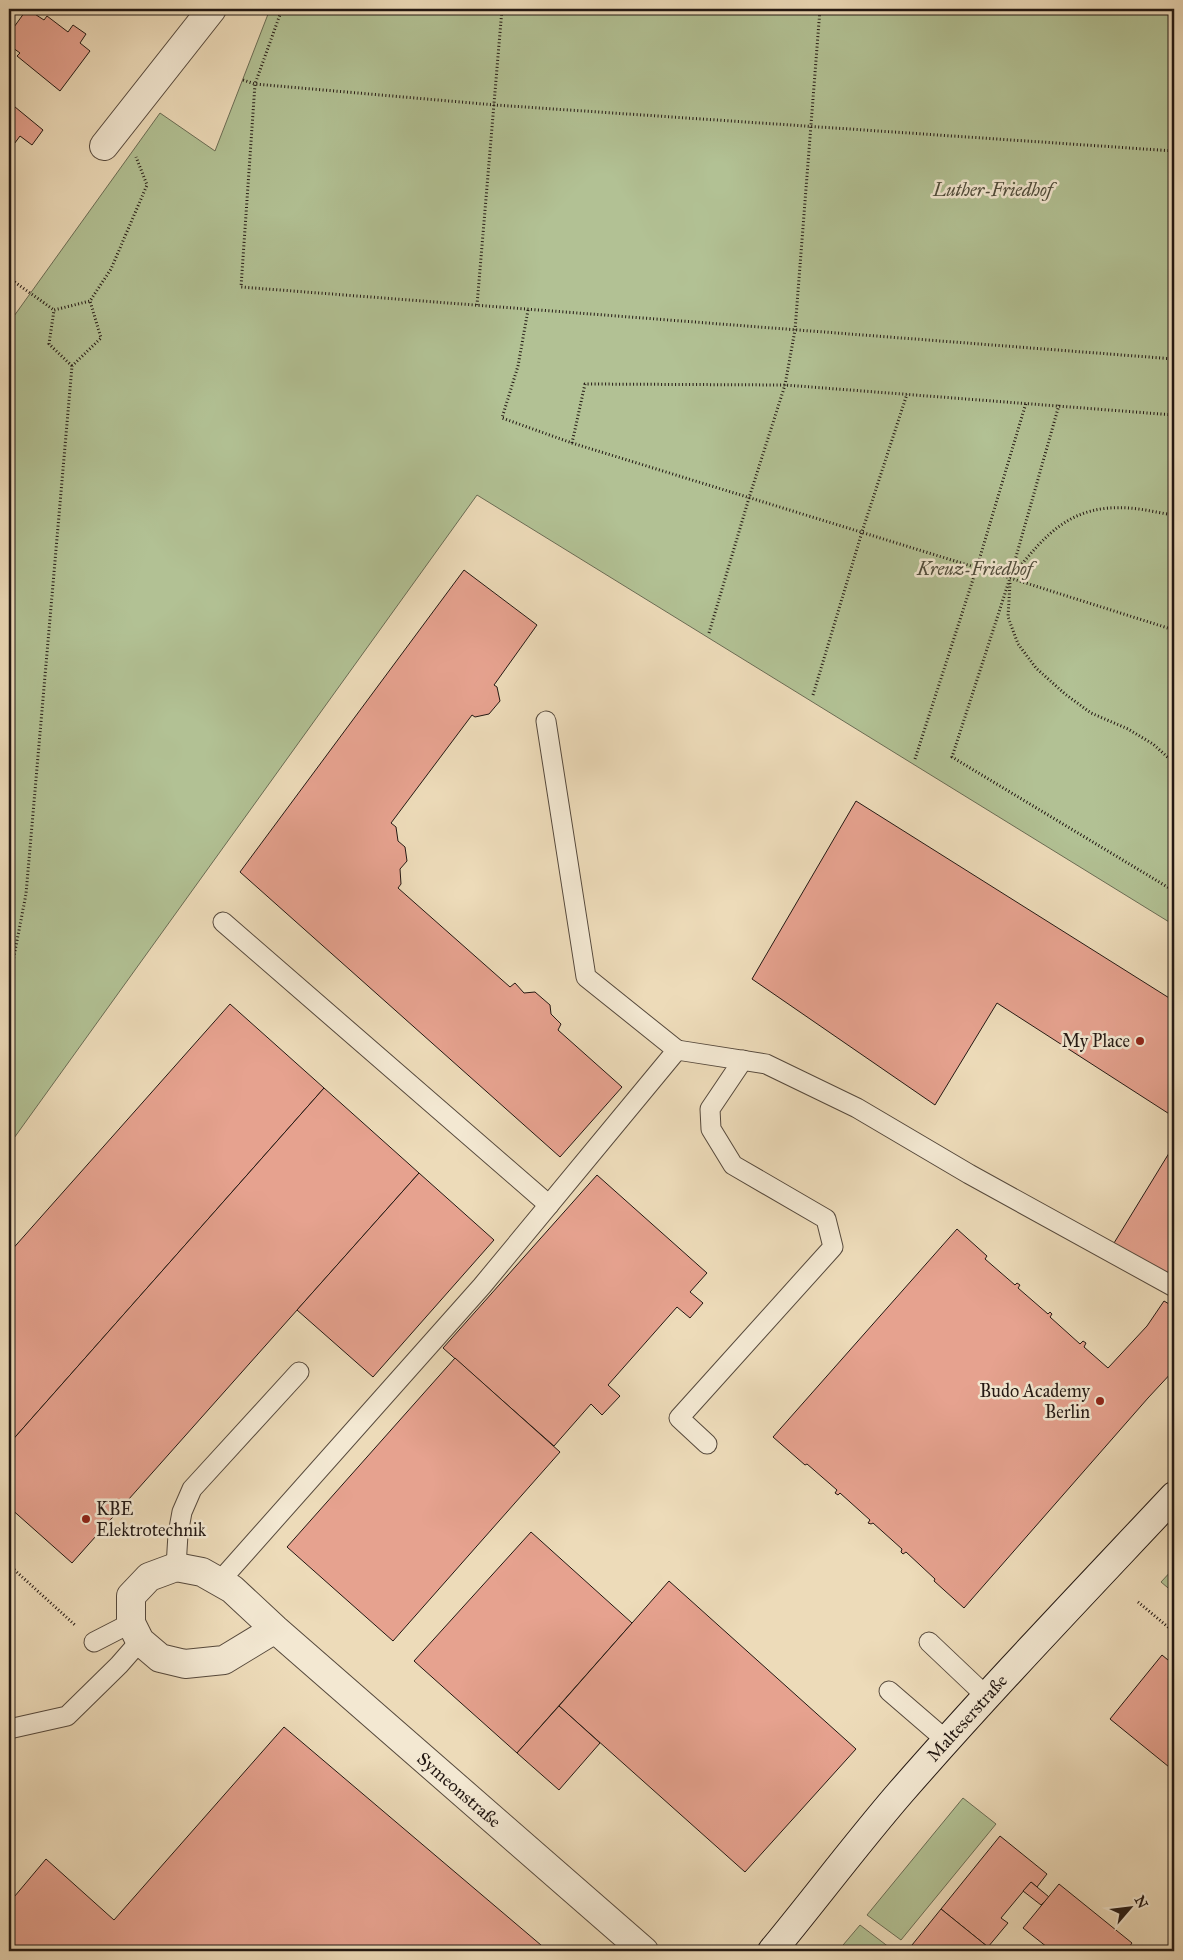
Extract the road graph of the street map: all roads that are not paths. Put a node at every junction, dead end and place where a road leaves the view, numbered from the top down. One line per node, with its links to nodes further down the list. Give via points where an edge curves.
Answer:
1 (212, 9): 2 (street)
2 (111, 138)
3 (546, 721): 5 (lane, via 586,977)
4 (223, 922): 7 (lane)
5 (677, 1050): 6 (lane); 7 (lane)
6 (742, 1060): 8 (lane, via 766,1064 857,1108); 10 (lane, via 710,1109 711,1129 732,1165 826,1219 832,1248 679,1418)
7 (549, 1205): 13 (lane, via 482,1286)
8 (1174, 1287)
9 (299, 1372): 12 (lane, via 192,1489 182,1512)
10 (707, 1444)
11 (1174, 1496): 19 (street, Malteserstraße)
12 (176, 1567): 13 (street, Symeonstraße, via 202,1572); 15 (street, Symeonstraße, via 149,1576 132,1596)
13 (219, 1582): 14 (street, Symeonstraße, via 232,1589)
14 (275, 1629): 15 (street, via 224,1660 185,1664 160,1658); 22 (street, Symeonstraße)
15 (135, 1632): 16 (lane); 20 (lane, via 119,1665 67,1716)
16 (94, 1642)
17 (929, 1642): 19 (lane)
18 (889, 1691): 21 (lane)
19 (986, 1696): 21 (street, Malteserstraße)
20 (9, 1729)
21 (946, 1741): 23 (street, Malteserstraße)
22 (644, 1951)
23 (772, 1951)

